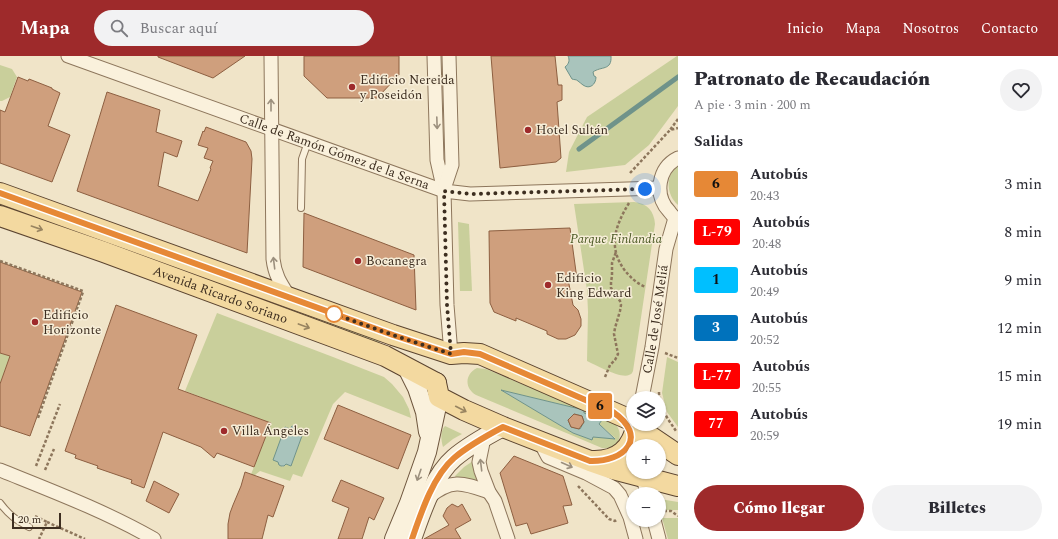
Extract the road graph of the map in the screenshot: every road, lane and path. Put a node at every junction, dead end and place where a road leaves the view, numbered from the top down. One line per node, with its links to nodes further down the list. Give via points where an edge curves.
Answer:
1 (68, 56): 7 (street, Calle de Ramón Gómez de la Serna)
2 (271, 56): 7 (street, one-way to 2)
3 (434, 56): 13 (street, one-way to 13, via 437,160)
4 (449, 56): 13 (street, via 452,165)
5 (678, 119): 8 (path)
6 (678, 128): 8 (path)
7 (272, 129): 9 (street, Calle de Ramón Gómez de la Serna); 22 (street, one-way to 7, via 279,281 273,259)
8 (670, 130): 11 (path)
9 (308, 142): 13 (street, Calle de Ramón Gómez de la Serna); 16 (lane, via 302,159)
10 (678, 158): 12 (street, via 666,168)
11 (630, 173)
12 (659, 188): 13 (street, Calle de Ramón Gómez de la Serna, via 470,194); 18 (street, via 665,207)
13 (444, 191): 23 (street)
14 (0, 193): 22 (main road, Avenida Ricardo Soriano)
15 (632, 199): 19 (path, via 618,225)
16 (301, 208)
17 (0, 216): 24 (main road, Avenida Ricardo Soriano, one-way to 24, via 111,254 385,356)
18 (676, 218): 27 (street, Calle de José Meliá, via 666,249)
19 (616, 252): 21 (path, via 622,267 629,275 642,286); 25 (path, via 612,263 611,288 621,305 614,334 618,354)
20 (0, 261): 30 (path, via 84,292)
21 (648, 287)
22 (290, 298): 23 (main road, Avenida Ricardo Soriano)
23 (451, 354): 26 (main road, via 442,367); 31 (main road, via 480,354 613,412)
24 (407, 368): 26 (main road, Avenida Ricardo Soriano); 37 (main road, via 425,412)
25 (605, 377)
26 (438, 390): 32 (main road, Avenida Ricardo Soriano, one-way to 32, via 464,410); 37 (main road)
27 (643, 391)
28 (60, 404): 41 (path)
29 (666, 417): 34 (path)
30 (38, 418)
31 (626, 424)
32 (503, 427): 35 (main road); 36 (main road, Avenida Ricardo Soriano)
33 (638, 431): 39 (main road); 40 (main road, via 618,456 603,461)
34 (678, 433)
35 (484, 438): 46 (street, one-way to 35, via 479,462); 47 (main road, via 453,459 441,472)
36 (539, 440): 40 (main road, Avenida Ricardo Soriano); 59 (street, one-way to 59, via 548,457 614,488 630,518)
37 (429, 442): 56 (main road, one-way to 56)
38 (54, 449): 42 (path)
39 (678, 455)
40 (590, 461): 44 (main road, Avenida Ricardo Soriano)
41 (36, 466)
42 (45, 470)
43 (1, 473): 55 (street, via 106,514)
44 (644, 481): 45 (main road, Avenida Ricardo Soriano)
45 (678, 486)
46 (489, 492): 47 (street, via 454,484 447,485); 58 (street, via 495,500)
47 (429, 497): 57 (main road)
48 (0, 503): 51 (lane, via 8,514)
49 (35, 516): 50 (path)
50 (47, 522): 53 (path); 54 (path)
51 (29, 527)
52 (656, 527): 60 (street)
53 (39, 539)
54 (85, 539)
55 (154, 539)
56 (394, 539)
57 (412, 539)
58 (508, 539)
59 (636, 539)
60 (659, 539)

